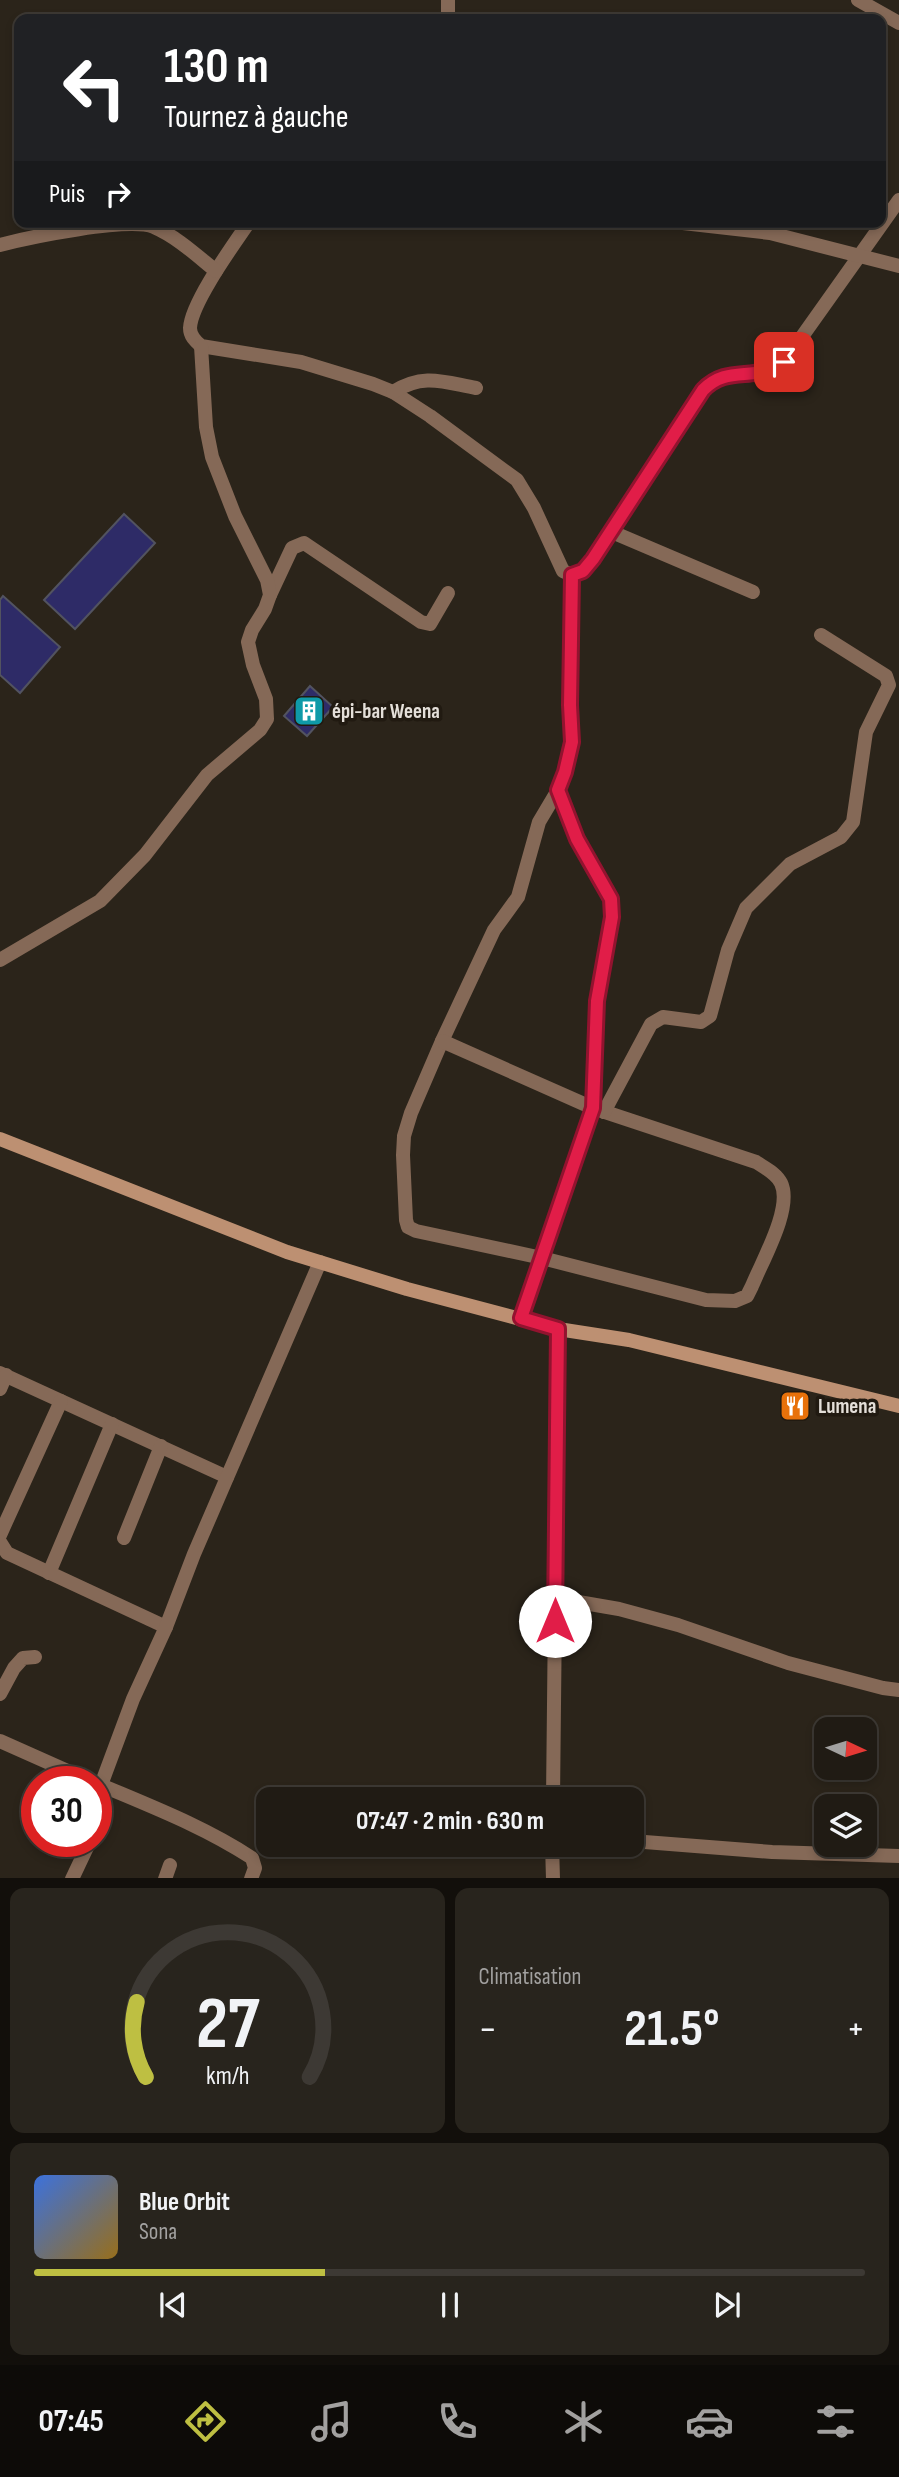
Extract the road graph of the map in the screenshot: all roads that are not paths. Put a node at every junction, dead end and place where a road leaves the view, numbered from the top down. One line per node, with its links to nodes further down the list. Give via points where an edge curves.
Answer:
1 (858, 0): 2 (street)
2 (883, 14)
3 (899, 200): 4 (street)
4 (886, 218)
5 (100, 228): 10 (street)
6 (155, 228): 13 (street)
7 (245, 228): 13 (street)
8 (726, 228): 11 (street, via 770,233)
9 (879, 228): 11 (street)
10 (0, 245)
11 (859, 255): 12 (street); 17 (street, via 784,362 771,371 729,375 703,390)
12 (899, 266)
13 (216, 271): 14 (street, via 192,319 191,334)
14 (201, 346): 16 (street, via 301,362); 21 (street, via 212,457)
15 (477, 388): 16 (street, via 418,380)
16 (393, 392): 18 (street, via 517,480 564,571)
17 (612, 532): 18 (street, via 587,567); 19 (street)
18 (572, 575): 23 (street, via 572,742)
19 (753, 592)
20 (448, 593): 21 (street, via 430,624 421,622 304,543 292,548)
21 (270, 595): 24 (street, via 248,642 268,709 260,730 207,775 145,855 100,901)
22 (821, 635): 26 (street, via 886,676 890,685 866,732 853,822 841,837 790,864 746,908 728,950 710,1016 701,1022 663,1017 651,1024)
23 (558, 790): 25 (street, via 539,822 518,897 494,930); 26 (street, via 577,839 611,899 597,1001)
24 (0, 960)
25 (442, 1041): 26 (street); 28 (street, via 404,1136 408,1227)
26 (599, 1110): 28 (street); 28 (street, via 756,1162 780,1181 783,1209 747,1296 736,1301 721,1302)
27 (0, 1139): 29 (main road)
28 (542, 1258): 30 (street)
29 (320, 1262): 30 (main road); 37 (street)
30 (521, 1318): 31 (main road)
31 (558, 1329): 34 (main road, via 629,1340); 42 (street)
32 (2, 1379): 33 (street)
33 (61, 1401): 35 (street); 38 (street)
34 (899, 1406)
35 (112, 1424): 36 (street); 41 (street)
36 (161, 1446): 37 (street); 39 (street)
37 (227, 1476): 43 (street)
38 (0, 1535)
39 (124, 1538)
40 (0, 1542): 41 (street, via 7,1553)
41 (49, 1573): 43 (street)
42 (555, 1598): 45 (street, via 619,1609 788,1663); 50 (street)
43 (166, 1627): 49 (street)
44 (35, 1657): 46 (street, via 23,1658)
45 (899, 1690)
46 (0, 1695)
47 (0, 1741): 48 (street)
48 (57, 1766)
49 (104, 1766)
50 (553, 1787)
51 (112, 1789): 57 (street, via 185,1819 252,1858)
52 (644, 1843): 53 (street)
53 (899, 1856)
54 (82, 1857): 56 (street)
55 (552, 1857): 58 (street)
56 (72, 1878)
57 (251, 1878)
58 (553, 1878)

